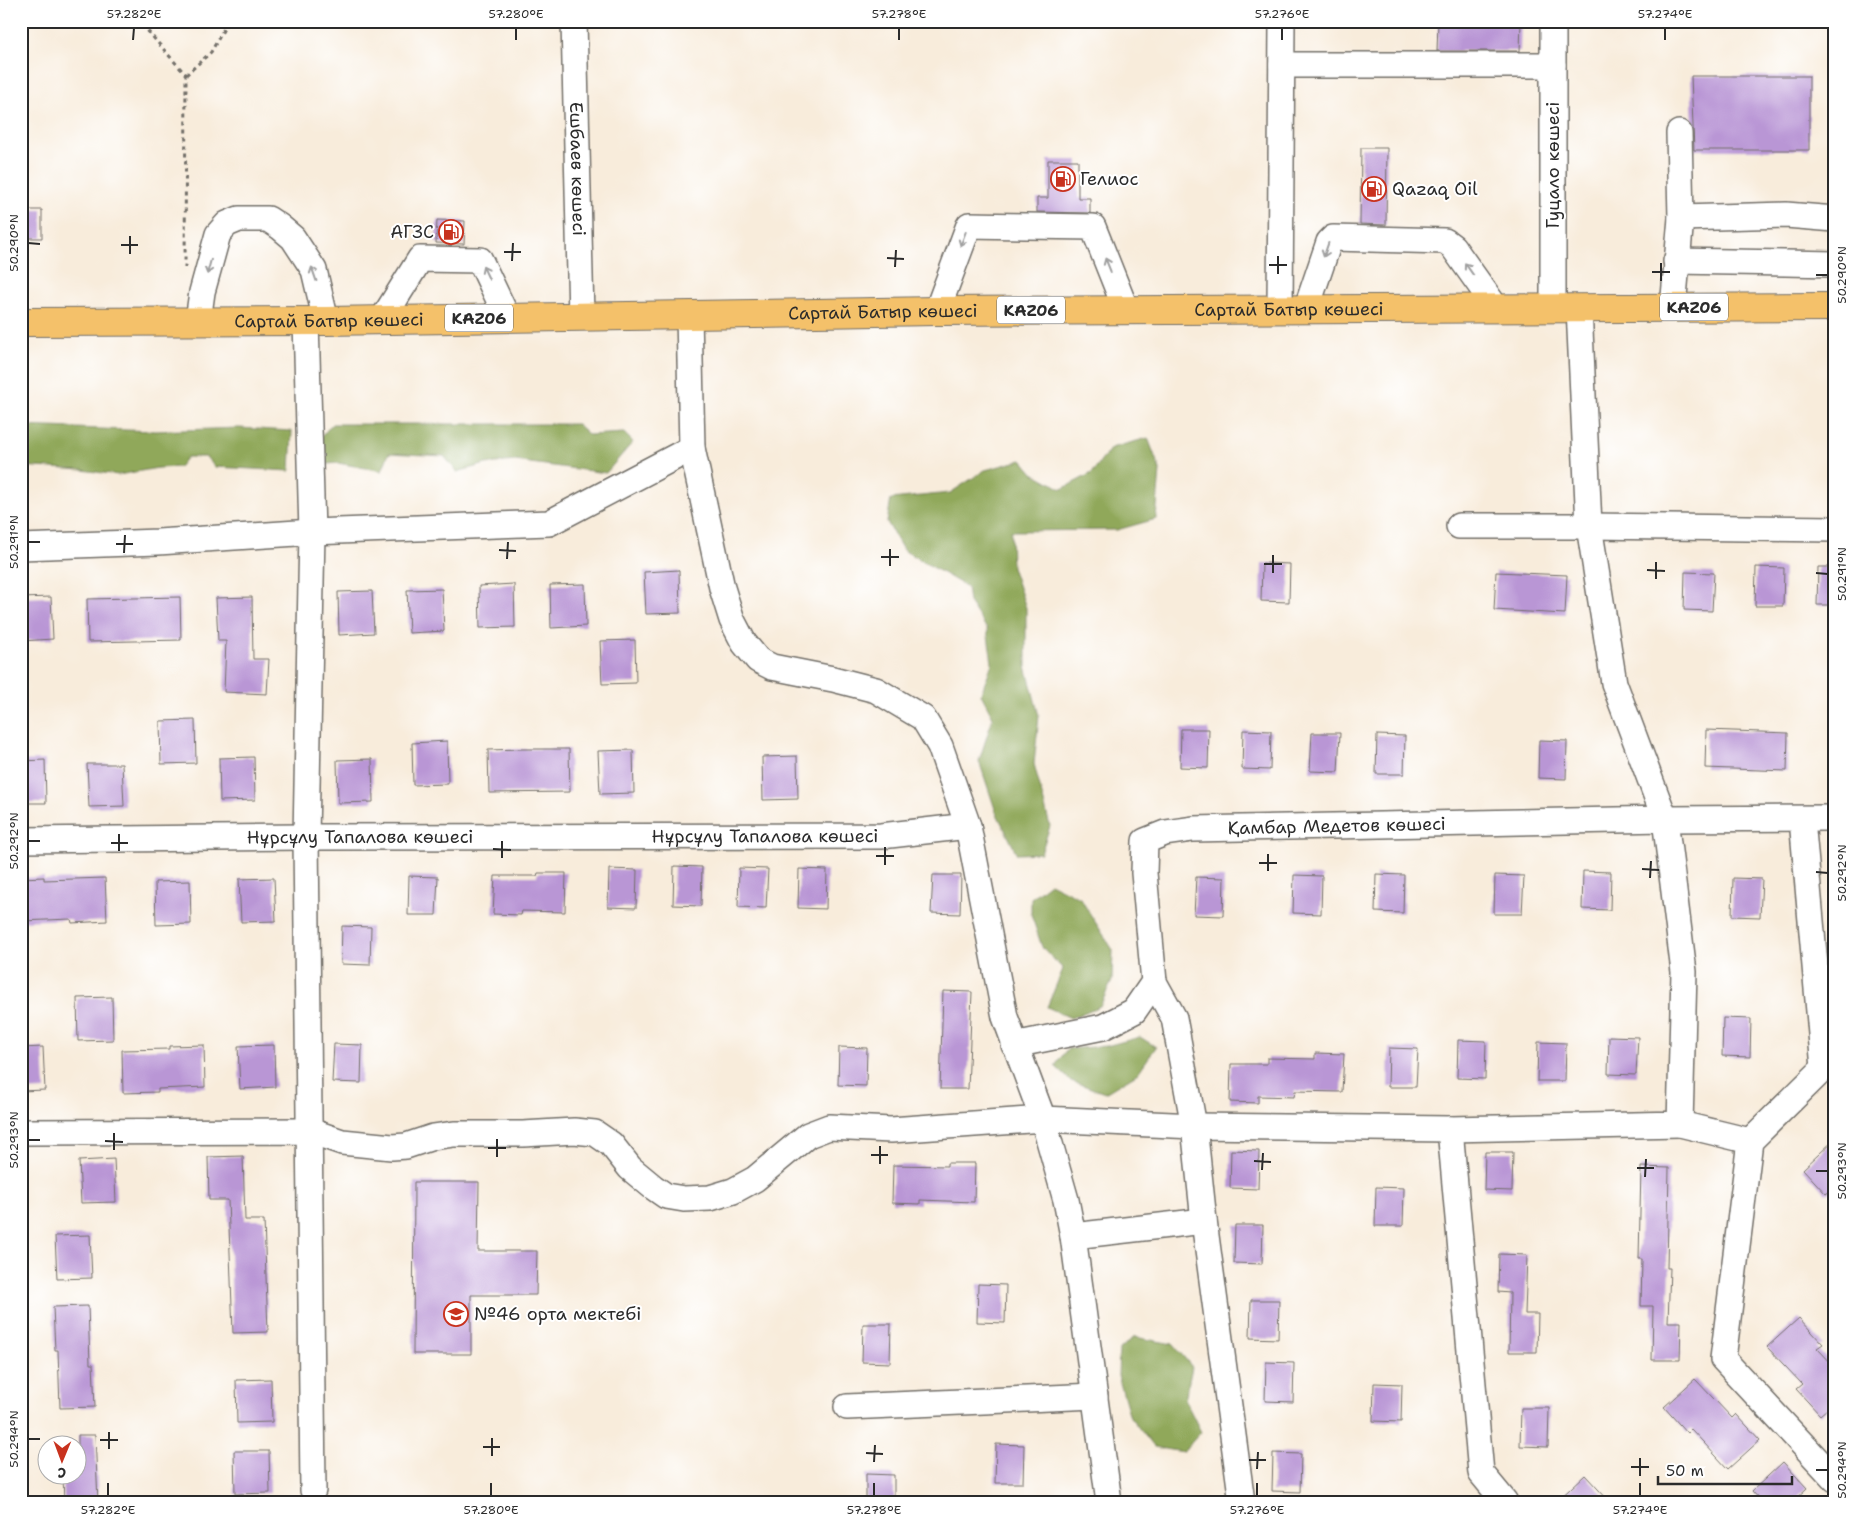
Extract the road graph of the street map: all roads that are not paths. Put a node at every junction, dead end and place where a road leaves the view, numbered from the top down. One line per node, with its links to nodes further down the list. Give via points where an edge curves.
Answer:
1 (574, 21): 19 (street, Ешбаев көшесі)
2 (1282, 21): 4 (street)
3 (1553, 21): 5 (street, Гуцало көшесі)
4 (1282, 65): 5 (street); 16 (street)
5 (1553, 65): 12 (street, Гуцало көшесі)
6 (1679, 134): 7 (street)
7 (1681, 218): 8 (street, via 1786,216); 9 (street)
8 (1835, 219)
9 (1676, 261): 10 (street); 13 (street)
10 (1835, 264)
11 (1835, 306): 13 (highway, Сартай Батыр көшесі / KАZ06)
12 (1566, 308): 13 (highway, Сартай Батыр көшесі / KАZ06); 14 (highway, Сартай Батыр көшесі / KАZ06); 27 (street, Гуцало көшесі)
13 (1673, 308)
14 (1497, 309): 16 (highway, Сартай Батыр көшесі / KАZ06); 16 (street, one-way to 16, via 1453,247 1445,241 1334,238)
15 (1126, 310): 16 (highway, Сартай Батыр көшесі / KАZ06); 17 (highway, Сартай Батыр көшесі / KАZ06); 17 (street, one-way to 17, via 1093,227 968,225)
16 (1293, 310)
17 (937, 311): 18 (highway, Сартай Батыр көшесі / KАZ06)
18 (689, 315): 19 (highway, Сартай Батыр көшесі / KАZ06); 25 (street)
19 (581, 317): 20 (highway, Сартай Батыр көшесі / KАZ06)
20 (507, 318): 21 (highway, Сартай Батыр көшесі / KАZ06); 21 (street, one-way to 21, via 480,260 420,260)
21 (382, 320): 23 (highway, Сартай Батыр көшесі / KАZ06)
22 (198, 321): 23 (highway, Сартай Батыр көшесі / KАZ06); 23 (street, one-way to 22, via 314,270 293,238 268,219 239,219 227,224 218,234 202,292); 24 (highway, Сартай Батыр көшесі / KАZ06)
23 (316, 321): 29 (street)
24 (21, 322)
25 (692, 448): 29 (street, via 549,523); 34 (street, via 722,588 732,620 752,654 772,667 876,690 923,718 940,746)
26 (1459, 526): 27 (street)
27 (1589, 526): 28 (street); 32 (street, Гуцало көшесі, via 1614,683)
28 (1835, 529)
29 (312, 532): 30 (street); 35 (street)
30 (21, 547)
31 (1835, 818): 33 (street, Қамбар Медетов көшесі)
32 (1664, 819): 33 (street, Қамбар Медетов көшесі); 37 (street, Қамбар Медетов көшесі, via 1165,833 1145,841 1144,873); 41 (street, Гуцало көшесі, via 1684,972)
33 (1802, 819): 39 (street)
34 (968, 826): 35 (street, Нұрсұлу Тапалова көшесі, via 882,836); 38 (street, via 1005,1018)
35 (306, 837): 36 (street, Нұрсұлу Тапалова көшесі); 44 (street)
36 (21, 840)
37 (1154, 982): 38 (street, via 1134,1011 1103,1027); 42 (street, via 1174,1018)
38 (1014, 1045): 40 (street)
39 (1830, 1074): 46 (street)
40 (1043, 1119): 42 (street); 44 (street, via 890,1130 828,1127 808,1135 755,1179 710,1198 684,1199 666,1196 653,1187 630,1168 611,1144 595,1133 454,1134 392,1147 342,1142); 48 (street)
41 (1680, 1124): 43 (street); 46 (street)
42 (1194, 1126): 43 (street); 47 (street)
43 (1450, 1129): 55 (street, via 1481,1474)
44 (310, 1131): 45 (street); 52 (street)
45 (21, 1132)
46 (1750, 1141): 51 (street, via 1723,1359)
47 (1204, 1222): 48 (street); 54 (street)
48 (1073, 1236): 49 (street)
49 (1095, 1396): 50 (street); 53 (street)
50 (847, 1407)
51 (1835, 1479)
52 (313, 1490)
53 (1109, 1502)
54 (1242, 1502)
55 (1505, 1502)

